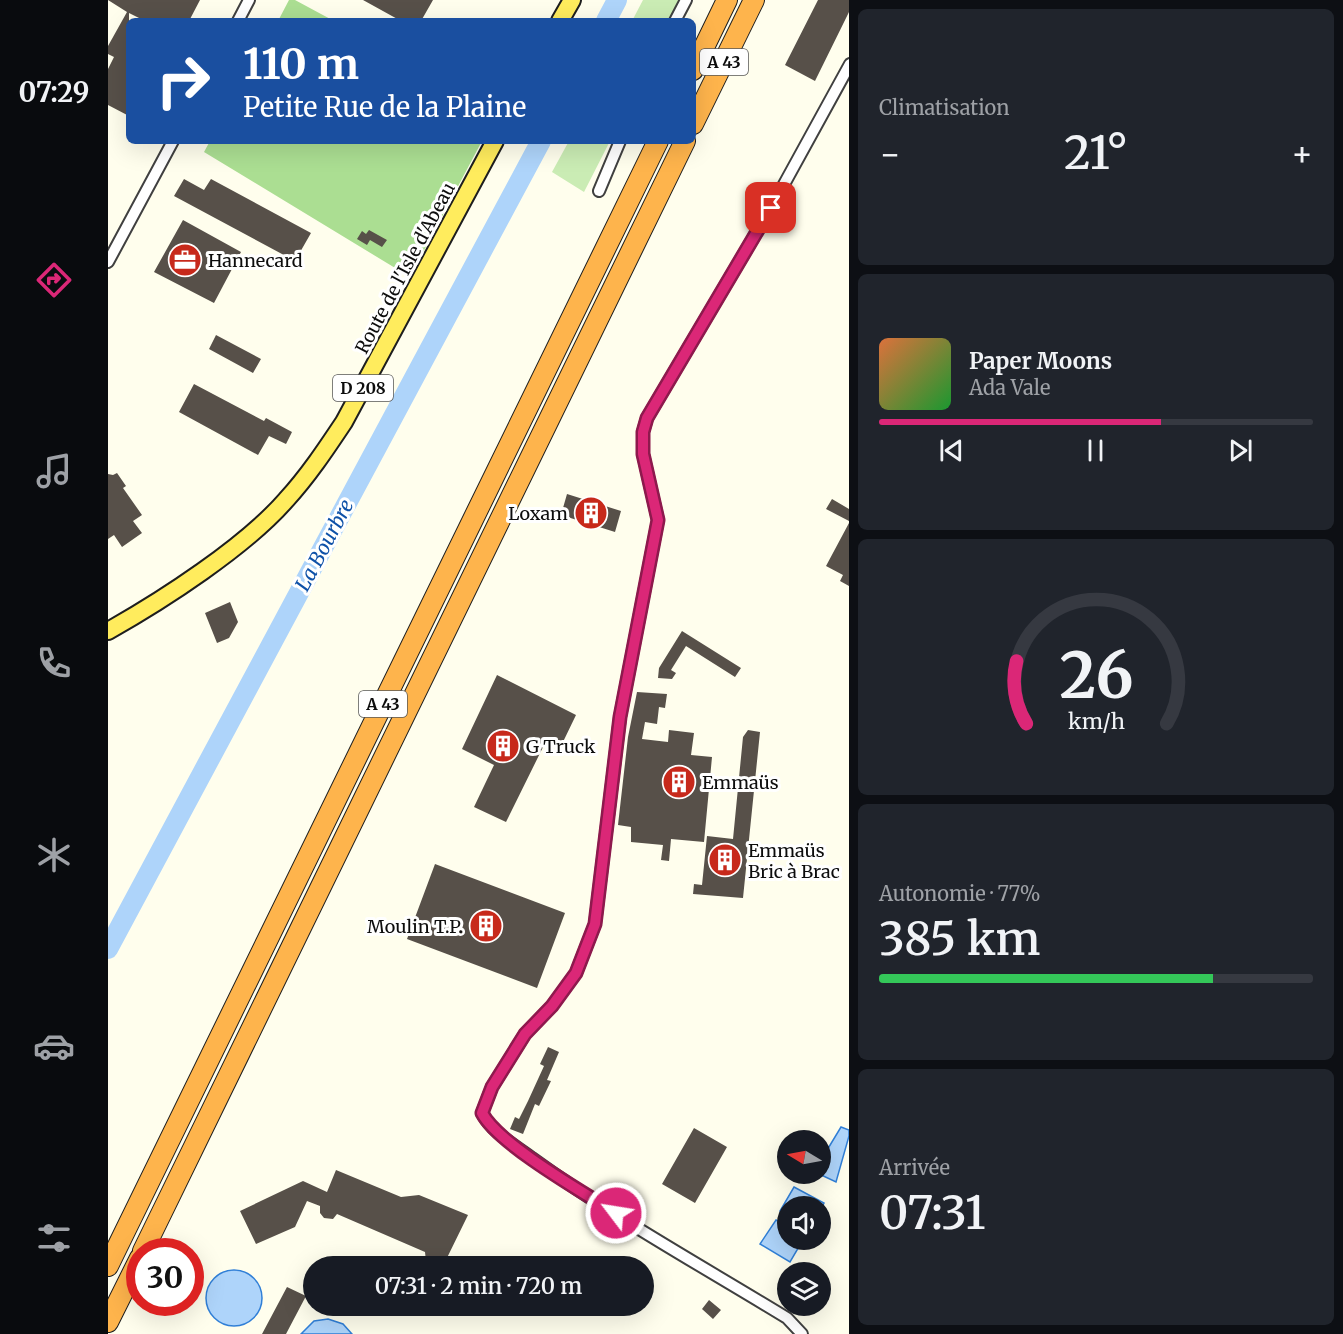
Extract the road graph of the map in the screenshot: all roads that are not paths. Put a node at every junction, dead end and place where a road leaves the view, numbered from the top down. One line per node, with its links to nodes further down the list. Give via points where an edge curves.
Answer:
1 (249, 0): 6 (street)
2 (572, 0): 7 (main road)
3 (686, 0): 8 (street)
4 (727, 0): 9 (highway, A 43)
5 (754, 0): 11 (highway, A 43)
6 (240, 18)
7 (562, 18)
8 (677, 18)
9 (696, 64)
10 (849, 64): 26 (street, via 771,208 647,418 643,454 658,520 620,717 595,924 576,973 525,1034 485,1101 482,1113 500,1134 560,1178 788,1318)
11 (696, 118)
12 (171, 144): 18 (street)
13 (493, 144): 19 (main road, Route de l'Isle d'Abeau / D 208, via 344,422 317,462 285,501 255,529)
14 (619, 144): 17 (street)
15 (657, 144): 23 (highway, A 43)
16 (684, 144): 22 (highway, A 43)
17 (599, 191)
18 (108, 262)
19 (173, 590): 20 (main road, Route de l'Isle d'Abeau / D 208); 21 (main road, Route de l'Isle d'Abeau / D 208)
20 (108, 617)
21 (108, 631)
22 (149, 1238)
23 (108, 1266)
24 (126, 1286): 25 (highway)
25 (108, 1322)
26 (802, 1334)

